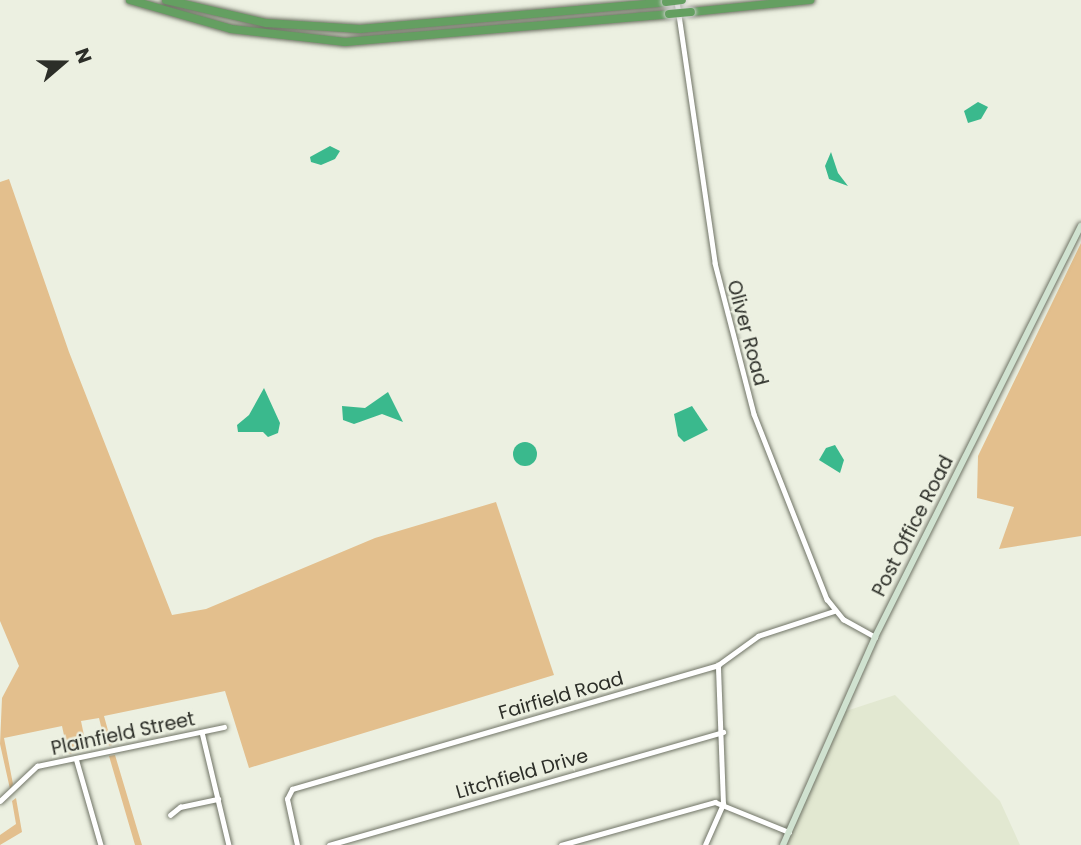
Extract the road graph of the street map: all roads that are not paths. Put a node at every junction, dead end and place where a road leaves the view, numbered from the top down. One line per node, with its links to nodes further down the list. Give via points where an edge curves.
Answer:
1 (131, 0): 5 (highway, bridge, via 244,32 345,41)
2 (166, 0): 6 (highway, via 248,20 342,29)
3 (677, 0): 8 (street, Oliver Road, via 715,263 739,363 763,442)
4 (682, 0): 6 (highway, bridge)
5 (810, 0)
6 (666, 2)
7 (1081, 226): 9 (street, Post Office Road)
8 (834, 611): 9 (street); 10 (street, Fairfield Road, via 758,636)
9 (875, 637): 19 (street, Post Office Road)
10 (718, 665): 13 (street); 22 (street, Fairfield Road, via 288,792)
11 (224, 727): 12 (street, Plainfield Street)
12 (202, 732): 14 (street, Plainfield Street); 15 (street)
13 (723, 732): 17 (street); 23 (street, Litchfield Drive)
14 (76, 758): 16 (street, Plainfield Street, via 30,769); 20 (street)
15 (218, 799): 18 (street, via 180,807); 21 (street)
16 (0, 801)
17 (723, 804): 19 (street); 24 (street, via 706,803); 25 (street)
18 (170, 816)
19 (789, 832): 26 (street, Post Office Road)
20 (101, 845)
21 (229, 845)
22 (297, 845)
23 (329, 845)
24 (561, 845)
25 (705, 845)
26 (783, 845)

